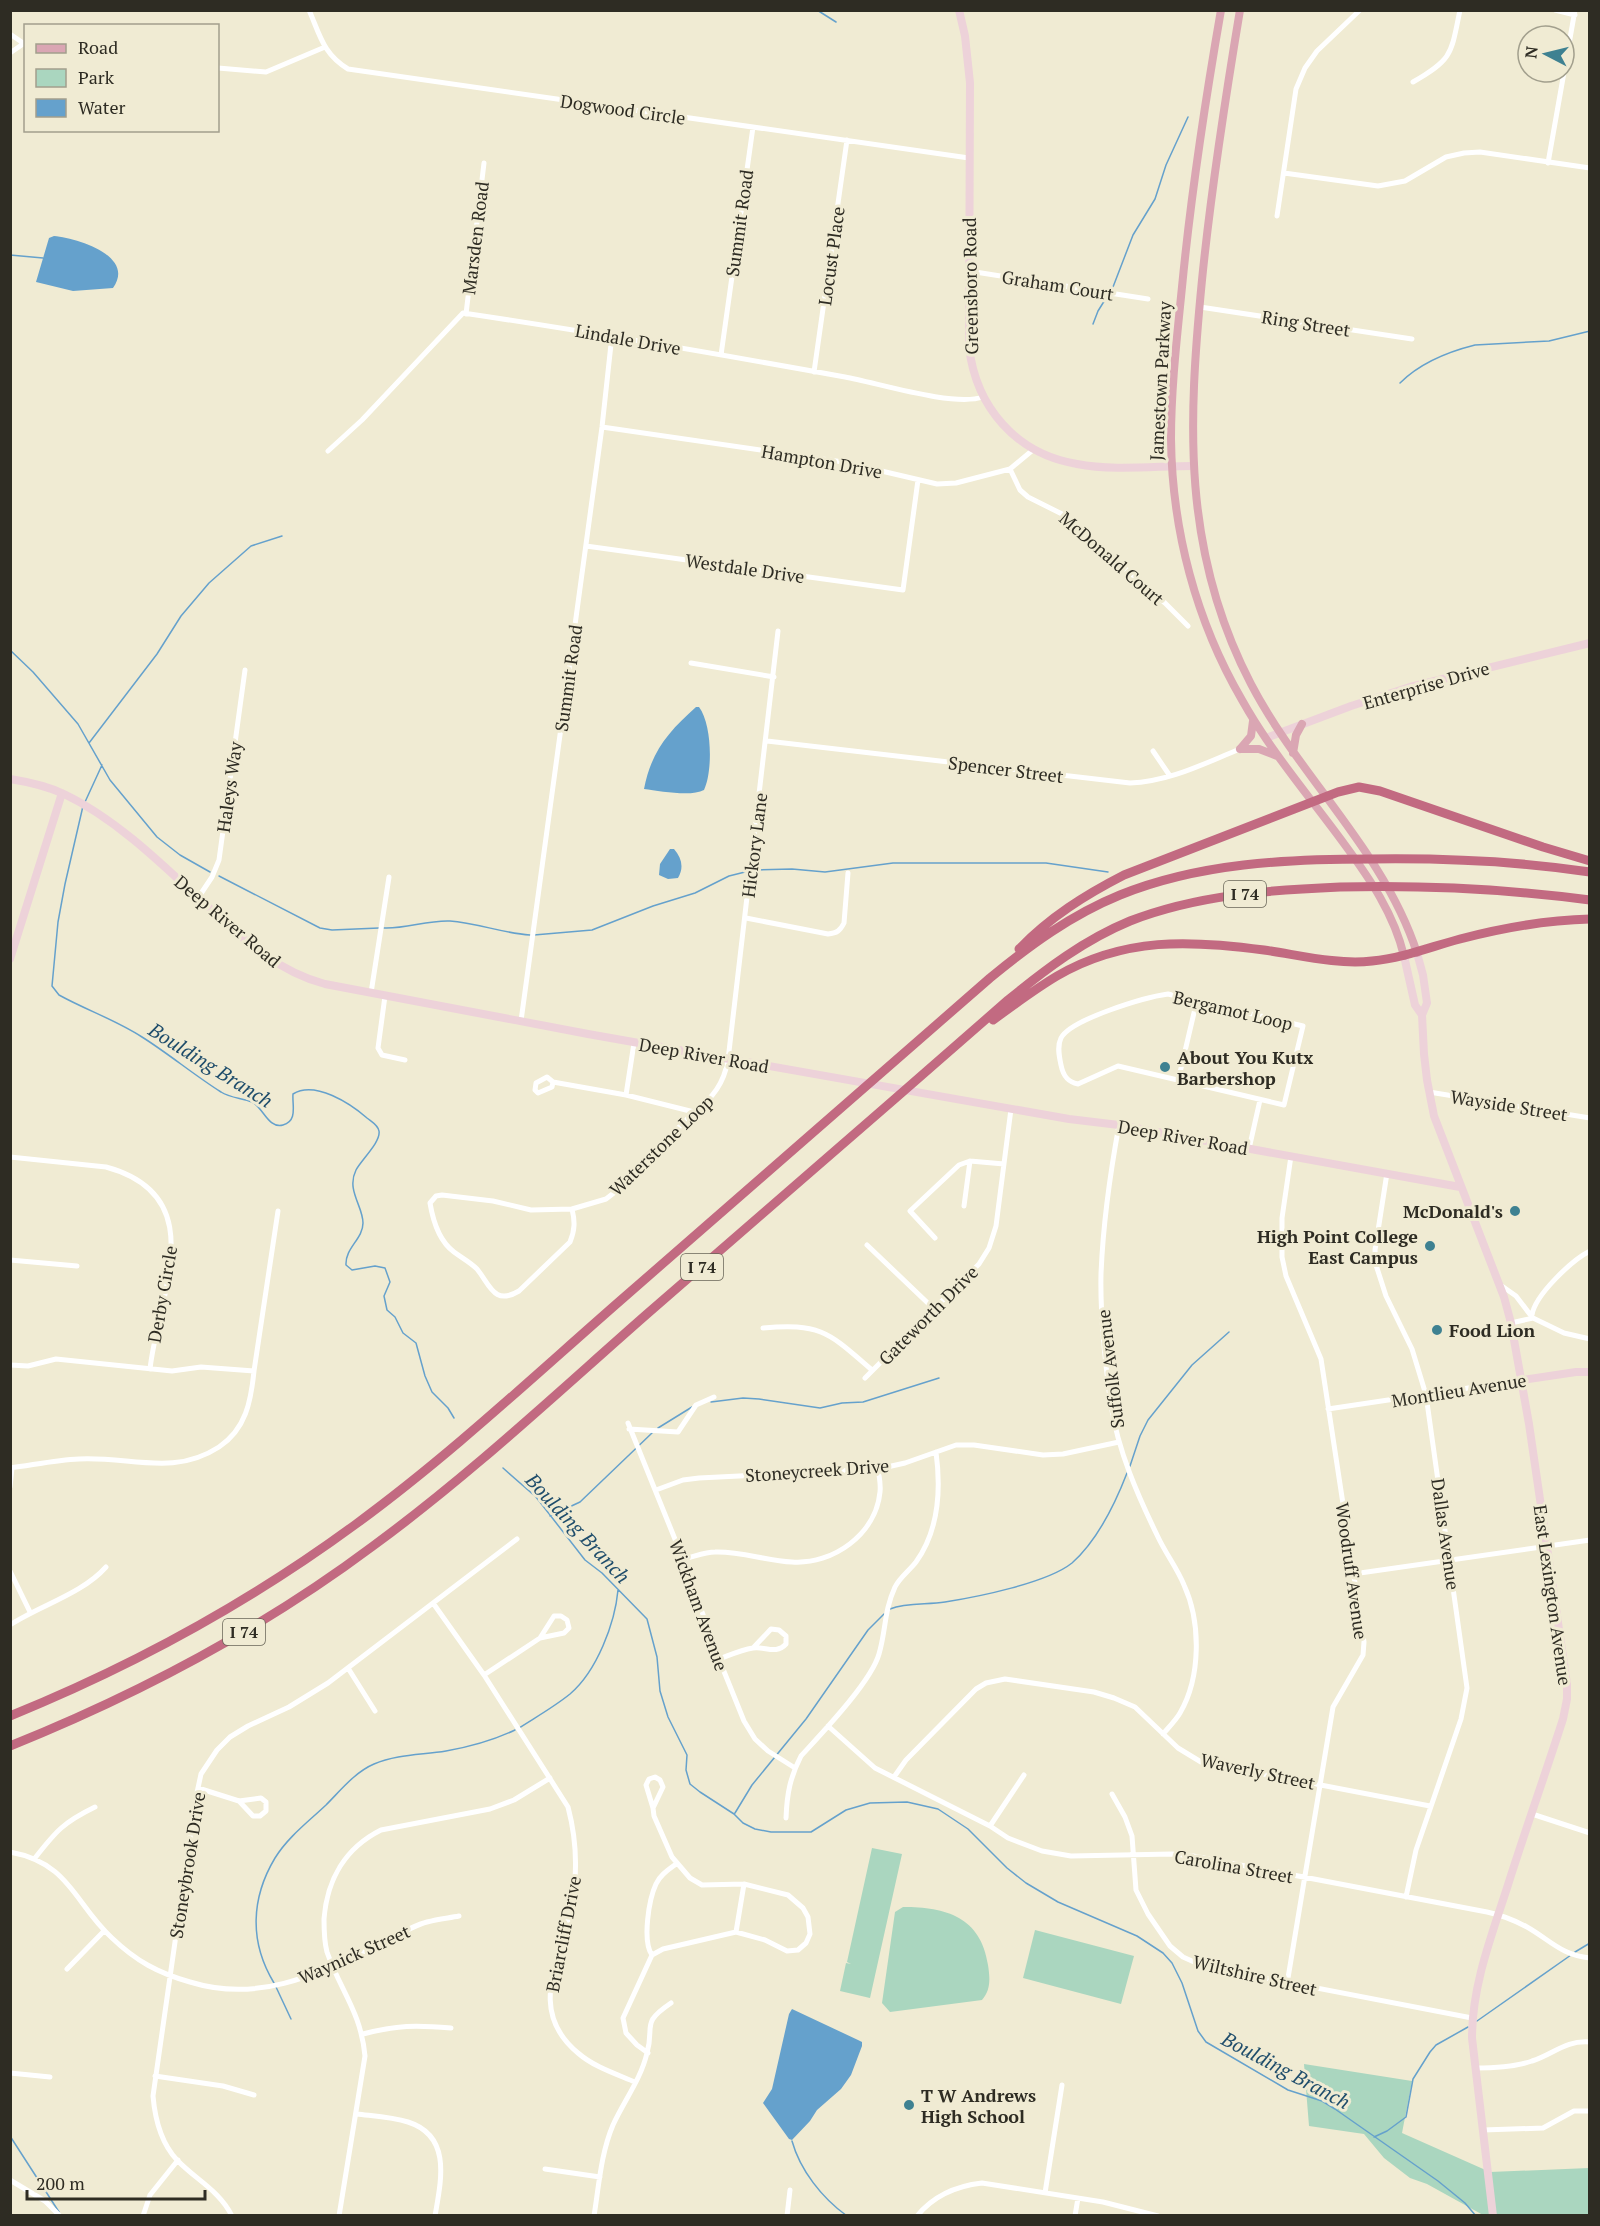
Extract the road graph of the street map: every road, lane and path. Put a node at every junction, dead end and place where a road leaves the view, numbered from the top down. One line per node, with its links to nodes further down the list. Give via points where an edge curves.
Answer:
1 (309, 10): 11 (street, Dogwood Circle)
2 (959, 10): 17 (street, Greensboro Road, via 969,62)
3 (1221, 10): 36 (main road, Jamestown Parkway, via 1186,250 1173,384)
4 (1240, 10): 25 (main road, Jamestown Parkway, via 1214,174)
5 (1360, 10): 21 (street, via 1305,68 1296,89)
6 (1460, 10): 14 (street, via 1452,51 1437,68)
7 (1555, 10): 8 (street)
8 (1575, 13): 19 (street)
9 (10, 33): 10 (street)
10 (24, 45): 12 (street)
11 (325, 47): 13 (street, via 266,72); 15 (street, Dogwood Circle, via 336,62 348,69)
12 (10, 53)
13 (219, 68)
14 (1413, 82)
15 (753, 128): 16 (street, Dogwood Circle); 29 (street, Summit Road)
16 (847, 140): 17 (street, Dogwood Circle); 30 (street, Locust Place)
17 (969, 158): 23 (street, Greensboro Road)
18 (484, 163): 26 (street, Marsden Road)
19 (1548, 163): 20 (street); 21 (street, via 1464,153 1446,157 1405,181 1378,186)
20 (1590, 168)
21 (1284, 173): 22 (street)
22 (1277, 216)
23 (969, 271): 24 (street, Graham Court); 31 (street, Greensboro Road, via 969,347)
24 (1148, 299)
25 (1200, 307): 28 (street, Ring Street); 35 (main road, Jamestown Parkway, via 1193,394)
26 (466, 314): 27 (street, Lindale Drive); 34 (street)
27 (612, 335): 29 (street, Lindale Drive); 32 (street, Summit Road)
28 (1412, 339)
29 (721, 355): 30 (street, Lindale Drive)
30 (814, 372): 31 (street, Lindale Drive, via 951,399 971,401)
31 (983, 397): 33 (street, Greensboro Road, via 1008,430)
32 (602, 427): 38 (street, Hampton Drive, via 843,462); 39 (street, Summit Road)
33 (1034, 449): 36 (street, Greensboro Road, via 1082,465); 37 (street, Hampton Drive)
34 (328, 451)
35 (1193, 465): 36 (street, Greensboro Road); 48 (main road, Jamestown Parkway, via 1200,532 1228,636)
36 (1172, 466): 46 (main road, Jamestown Parkway, via 1181,536 1196,598 1222,663)
37 (1010, 470): 38 (street, Hampton Drive, via 950,484); 40 (street, McDonald Court, via 1020,490 1062,514)
38 (918, 480): 39 (street, Westdale Drive, via 903,590)
39 (586, 546): 76 (street, Summit Road)
40 (1188, 626)
41 (778, 631): 45 (street, Hickory Lane)
42 (1590, 643): 47 (street, Enterprise Drive, via 1430,681)
43 (692, 663): 45 (street)
44 (244, 670): 64 (street, Haleys Way, via 219,860)
45 (774, 677): 50 (street, Hickory Lane)
46 (1253, 721): 49 (main road, Jamestown Parkway); 51 (main road, via 1251,736)
47 (1302, 724): 48 (street, Enterprise Drive); 53 (main road)
48 (1280, 733): 49 (street, Enterprise Drive); 53 (main road, Jamestown Parkway)
49 (1266, 738): 54 (main road, Jamestown Parkway)
50 (767, 741): 55 (street, Spencer Street, via 1120,782 1149,782); 66 (street, Hickory Lane)
51 (1240, 749): 54 (main road, via 1259,749); 55 (street, Spencer Street)
52 (1153, 751): 55 (street)
53 (1293, 754): 58 (main road, Jamestown Parkway)
54 (1279, 756): 59 (main road, Jamestown Parkway)
55 (1170, 776)
56 (10, 779): 57 (street, Deep River Road)
57 (62, 793): 64 (street, Deep River Road, via 130,839); 70 (street)
58 (1325, 797): 59 (highway); 60 (highway, via 1359,787 1380,790); 68 (main road, Jamestown Parkway, via 1383,877)
59 (1312, 801): 69 (main road, Jamestown Parkway, via 1372,882); 71 (highway, via 1150,864 1100,888 1042,926)
60 (1590, 861)
61 (1590, 872): 71 (highway, I 74, via 1485,861 1398,859 1289,862 1203,871 1098,904 1042,938)
62 (848, 873): 66 (street, via 844,923 835,933)
63 (389, 877): 72 (street)
64 (198, 898): 72 (street, Deep River Road, via 253,948 283,968 314,981)
65 (1590, 900): 78 (highway, I 74, via 1483,890 1365,887 1259,892 1187,903 1129,922 1075,950 1024,986)
66 (746, 918): 79 (street, Hickory Lane)
67 (1590, 919): 68 (highway, via 1503,929)
68 (1417, 953): 69 (highway); 75 (street, Jamestown Parkway, via 1427,1003)
69 (1404, 956): 75 (street, Jamestown Parkway, via 1415,1005); 78 (highway, via 1350,962 1200,942 1133,947 1094,958 1056,976)
70 (10, 959)
71 (990, 978): 146 (highway, I 74, via 458,1442 357,1524 277,1579 174,1640)
72 (371, 993): 73 (street, Deep River Road)
73 (385, 996): 76 (street, Deep River Road); 80 (street, via 378,1048 382,1055)
74 (1197, 1000): 81 (street); 81 (street, Bergamot Loop, via 1168,994 1126,1004 1070,1028 1059,1044 1062,1070 1071,1083 1118,1066); 85 (street, Bergamot Loop, via 1303,1026 1284,1105)
75 (1422, 1015): 83 (street, Jamestown Parkway)
76 (521, 1021): 77 (street, Deep River Road)
77 (634, 1043): 79 (street, Deep River Road); 84 (street)
78 (948, 1053): 149 (highway, I 74, via 476,1464 373,1546 292,1602 197,1659 109,1704)
79 (728, 1059): 86 (street, Deep River Road); 87 (street, Waterstone Loop, via 721,1084)
80 (405, 1060)
81 (1178, 1081): 85 (street, Bergamot Loop)
82 (553, 1082): 84 (street)
83 (1429, 1092): 88 (street, Wayside Street); 96 (street, Jamestown Parkway)
84 (626, 1095): 87 (street)
85 (1260, 1100): 90 (street)
86 (1011, 1109): 89 (street, Deep River Road); 94 (street, Gateworth Drive)
87 (694, 1112): 98 (street, Waterstone Loop, via 615,1192 606,1199)
88 (1590, 1118)
89 (1119, 1125): 90 (street, Deep River Road); 123 (street, Suffolk Avenue, via 1101,1276 1106,1363)
90 (1249, 1149): 91 (street, Deep River Road)
91 (1291, 1156): 95 (street, Deep River Road); 122 (street, Woodruff Avenue, via 1282,1218 1282,1257 1286,1276 1321,1359)
92 (10, 1157): 114 (street, Derby Circle, via 120,1170 144,1185 162,1206 172,1232 172,1258)
93 (970, 1161): 94 (street); 97 (street); 100 (street, via 959,1165 910,1211)
94 (1004, 1164): 108 (street, Gateworth Drive, via 996,1226 989,1248 979,1264)
95 (1387, 1173): 96 (street, Deep River Road); 120 (street, Dallas Avenue, via 1376,1265 1386,1296 1412,1349)
96 (1460, 1187): 105 (street, East Lexington Avenue)
97 (964, 1206)
98 (573, 1209): 98 (street, Waterstone Loop, via 531,1210 442,1195 430,1203 441,1236 477,1270 490,1290 503,1296 519,1291 570,1242 575,1222)
99 (278, 1211): 116 (street)
100 (935, 1239)
101 (867, 1245): 108 (street)
102 (1590, 1251): 107 (street, via 1573,1262)
103 (10, 1260): 104 (street)
104 (77, 1266)
105 (1499, 1284): 106 (street); 110 (street, East Lexington Avenue)
106 (1520, 1301): 107 (street); 109 (street)
107 (1536, 1301): 109 (street)
108 (934, 1309): 115 (street, Gateworth Drive)
109 (1532, 1316): 110 (street); 112 (street, via 1564,1333)
110 (1511, 1323): 119 (street, East Lexington Avenue)
111 (763, 1328): 115 (street, via 794,1326 819,1330)
112 (1590, 1339)
113 (10, 1365): 114 (street, via 28,1366 56,1359)
114 (150, 1369): 116 (street, via 220,1367)
115 (872, 1370): 118 (street, Gateworth Drive)
116 (254, 1371): 125 (street, via 249,1407 242,1423 228,1441 206,1456 168,1463 80,1458)
117 (1590, 1372): 119 (street, Montlieu Avenue)
118 (865, 1378)
119 (1521, 1380): 120 (street, Montlieu Avenue); 131 (street, East Lexington Avenue)
120 (1426, 1395): 122 (street, Montlieu Avenue); 133 (street, Dallas Avenue)
121 (714, 1397): 128 (street, Wickham Avenue, via 696,1405 678,1432 629,1426)
122 (1329, 1409): 136 (street, Woodruff Avenue)
123 (1119, 1442): 124 (street, Stoneycreek Drive, via 1063,1454 1043,1455 974,1445 956,1445); 148 (street, Suffolk Avenue, via 1159,1539 1184,1585 1195,1621 1188,1698)
124 (936, 1452): 126 (street, Stoneycreek Drive); 147 (street, via 939,1475 934,1526 916,1562 897,1583 870,1674)
125 (11, 1468): 127 (street)
126 (878, 1469): 128 (street, Stoneycreek Drive, via 699,1478); 132 (street, via 880,1492 872,1517 856,1539 834,1555 801,1563 714,1552)
127 (10, 1487)
128 (656, 1490): 132 (street, Wickham Avenue)
129 (517, 1539): 137 (street, Stoneybrook Drive)
130 (1590, 1540): 131 (street)
131 (1547, 1546): 133 (street); 161 (street, East Lexington Avenue, via 1567,1699)
132 (683, 1559): 142 (street, Wickham Avenue)
133 (1450, 1560): 136 (street); 158 (street, Dallas Avenue, via 1466,1697)
134 (106, 1567): 138 (street, via 98,1576)
135 (10, 1571): 138 (street)
136 (1353, 1574): 154 (street, Woodruff Avenue, via 1364,1655 1333,1707)
137 (434, 1603): 143 (street, Stoneybrook Drive); 144 (street, Briarcliff Drive)
138 (30, 1612): 139 (street)
139 (10, 1625)
140 (540, 1638): 140 (street, via 564,1634 569,1628 567,1620 554,1616); 144 (street)
141 (754, 1647): 141 (street, via 782,1648 786,1636 771,1629); 142 (street)
142 (719, 1659): 150 (street, Wickham Avenue, via 740,1713 755,1738)
143 (348, 1668): 145 (street); 155 (street, Stoneybrook Drive, via 289,1707 230,1737 207,1763)
144 (484, 1675): 153 (street, Briarcliff Drive)
145 (375, 1711)
146 (10, 1716)
147 (828, 1726): 150 (street); 152 (street, Carolina Street, via 875,1768)
148 (1163, 1734): 152 (street, Waverly Street, via 1135,1707 1114,1698 998,1680 976,1689); 154 (street, Waverly Street, via 1201,1762)
149 (10, 1746)
150 (795, 1768): 162 (street, via 787,1792)
151 (1024, 1775): 163 (street)
152 (894, 1777): 163 (street, Carolina Street)
153 (550, 1778): 178 (street, via 514,1800 490,1809 391,1827 358,1845 342,1862 326,1900 324,1931); 192 (street, Briarcliff Drive, via 568,1807 577,1856 571,1908 550,1982 552,2014 562,2037 579,2054)
154 (1321, 1784): 158 (street, Waverly Street); 169 (street, Woodruff Avenue)
155 (198, 1788): 157 (street); 180 (street, Stoneybrook Drive)
156 (1112, 1794): 166 (street, Wiltshire Street, via 1132,1836)
157 (239, 1801): 157 (street, via 261,1798 266,1802 266,1811 253,1816)
158 (1430, 1806): 171 (street, Dallas Avenue)
159 (95, 1807): 167 (street, via 56,1831)
160 (654, 1808): 160 (street, via 663,1787 655,1777 646,1785); 168 (street, via 657,1824)
161 (1532, 1814): 164 (street); 172 (street, East Lexington Avenue)
162 (786, 1818)
163 (990, 1826): 166 (street, Carolina Street, via 1008,1838 1042,1851 1071,1856)
164 (1590, 1833)
165 (10, 1852): 167 (street, Waynick Street)
166 (1134, 1855): 169 (street, Carolina Street, via 1193,1856); 181 (street, Wiltshire Street, via 1136,1890 1170,1946 1183,1957 1203,1966)
167 (35, 1858): 174 (street, Waynick Street, via 66,1881)
168 (676, 1864): 170 (street, via 702,1884); 176 (street, via 656,1884 652,1896 647,1937)
169 (1304, 1878): 171 (street, Carolina Street); 181 (street, Woodruff Avenue)
170 (744, 1884): 175 (street); 175 (street, via 788,1895 808,1917 810,1934 798,1950 787,1951)
171 (1406, 1897): 172 (street, Carolina Street)
172 (1498, 1914): 177 (street, Carolina Street, via 1529,1928 1564,1952); 183 (street, East Lexington Avenue, via 1476,1988)
173 (459, 1916): 178 (street, Waynick Street, via 426,1922)
174 (104, 1931): 179 (street); 180 (street, Waynick Street, via 141,1962)
175 (736, 1932): 176 (street)
176 (652, 1955): 187 (street, via 622,2018 626,2034)
177 (1590, 1958)
178 (333, 1966): 180 (street, Waynick Street, via 262,1989 201,1986); 185 (street)
179 (67, 1969)
180 (170, 1976): 190 (street, Stoneybrook Drive)
181 (1287, 1984): 183 (street, Wiltshire Street)
182 (671, 2003): 187 (street, via 655,2014 649,2028)
183 (1472, 2018): 188 (street, East Lexington Avenue)
184 (451, 2028): 185 (street, via 414,2024)
185 (363, 2034): 196 (street, via 365,2055)
186 (1590, 2042): 188 (street, via 1568,2043 1530,2062)
187 (648, 2053): 192 (street)
188 (1475, 2068): 197 (street, East Lexington Avenue)
189 (10, 2073): 191 (street)
190 (155, 2076): 194 (street); 198 (street, Stoneybrook Drive, via 153,2096 160,2133)
191 (50, 2078)
192 (635, 2082): 200 (street, via 613,2125)
193 (1062, 2085): 203 (street)
194 (254, 2095)
195 (1590, 2111): 197 (street, via 1574,2111 1543,2128)
196 (357, 2114): 208 (street); 209 (street, via 407,2121 433,2140 442,2164)
197 (1483, 2130): 215 (street, East Lexington Avenue)
198 (178, 2160): 206 (street, via 150,2195); 207 (street, Stoneybrook Drive, via 225,2202)
199 (544, 2169): 200 (street)
200 (600, 2177): 210 (street)
201 (10, 2180): 205 (street, via 45,2201)
202 (790, 2190): 211 (street)
203 (1045, 2193): 204 (street); 212 (street, via 997,2184 968,2185 942,2194)
204 (1078, 2198): 213 (street); 214 (street)
205 (60, 2216)
206 (143, 2216)
207 (232, 2216)
208 (339, 2216)
209 (435, 2216)
210 (594, 2216)
211 (787, 2216)
212 (917, 2216)
213 (1075, 2216)
214 (1158, 2216)
215 (1493, 2216)

